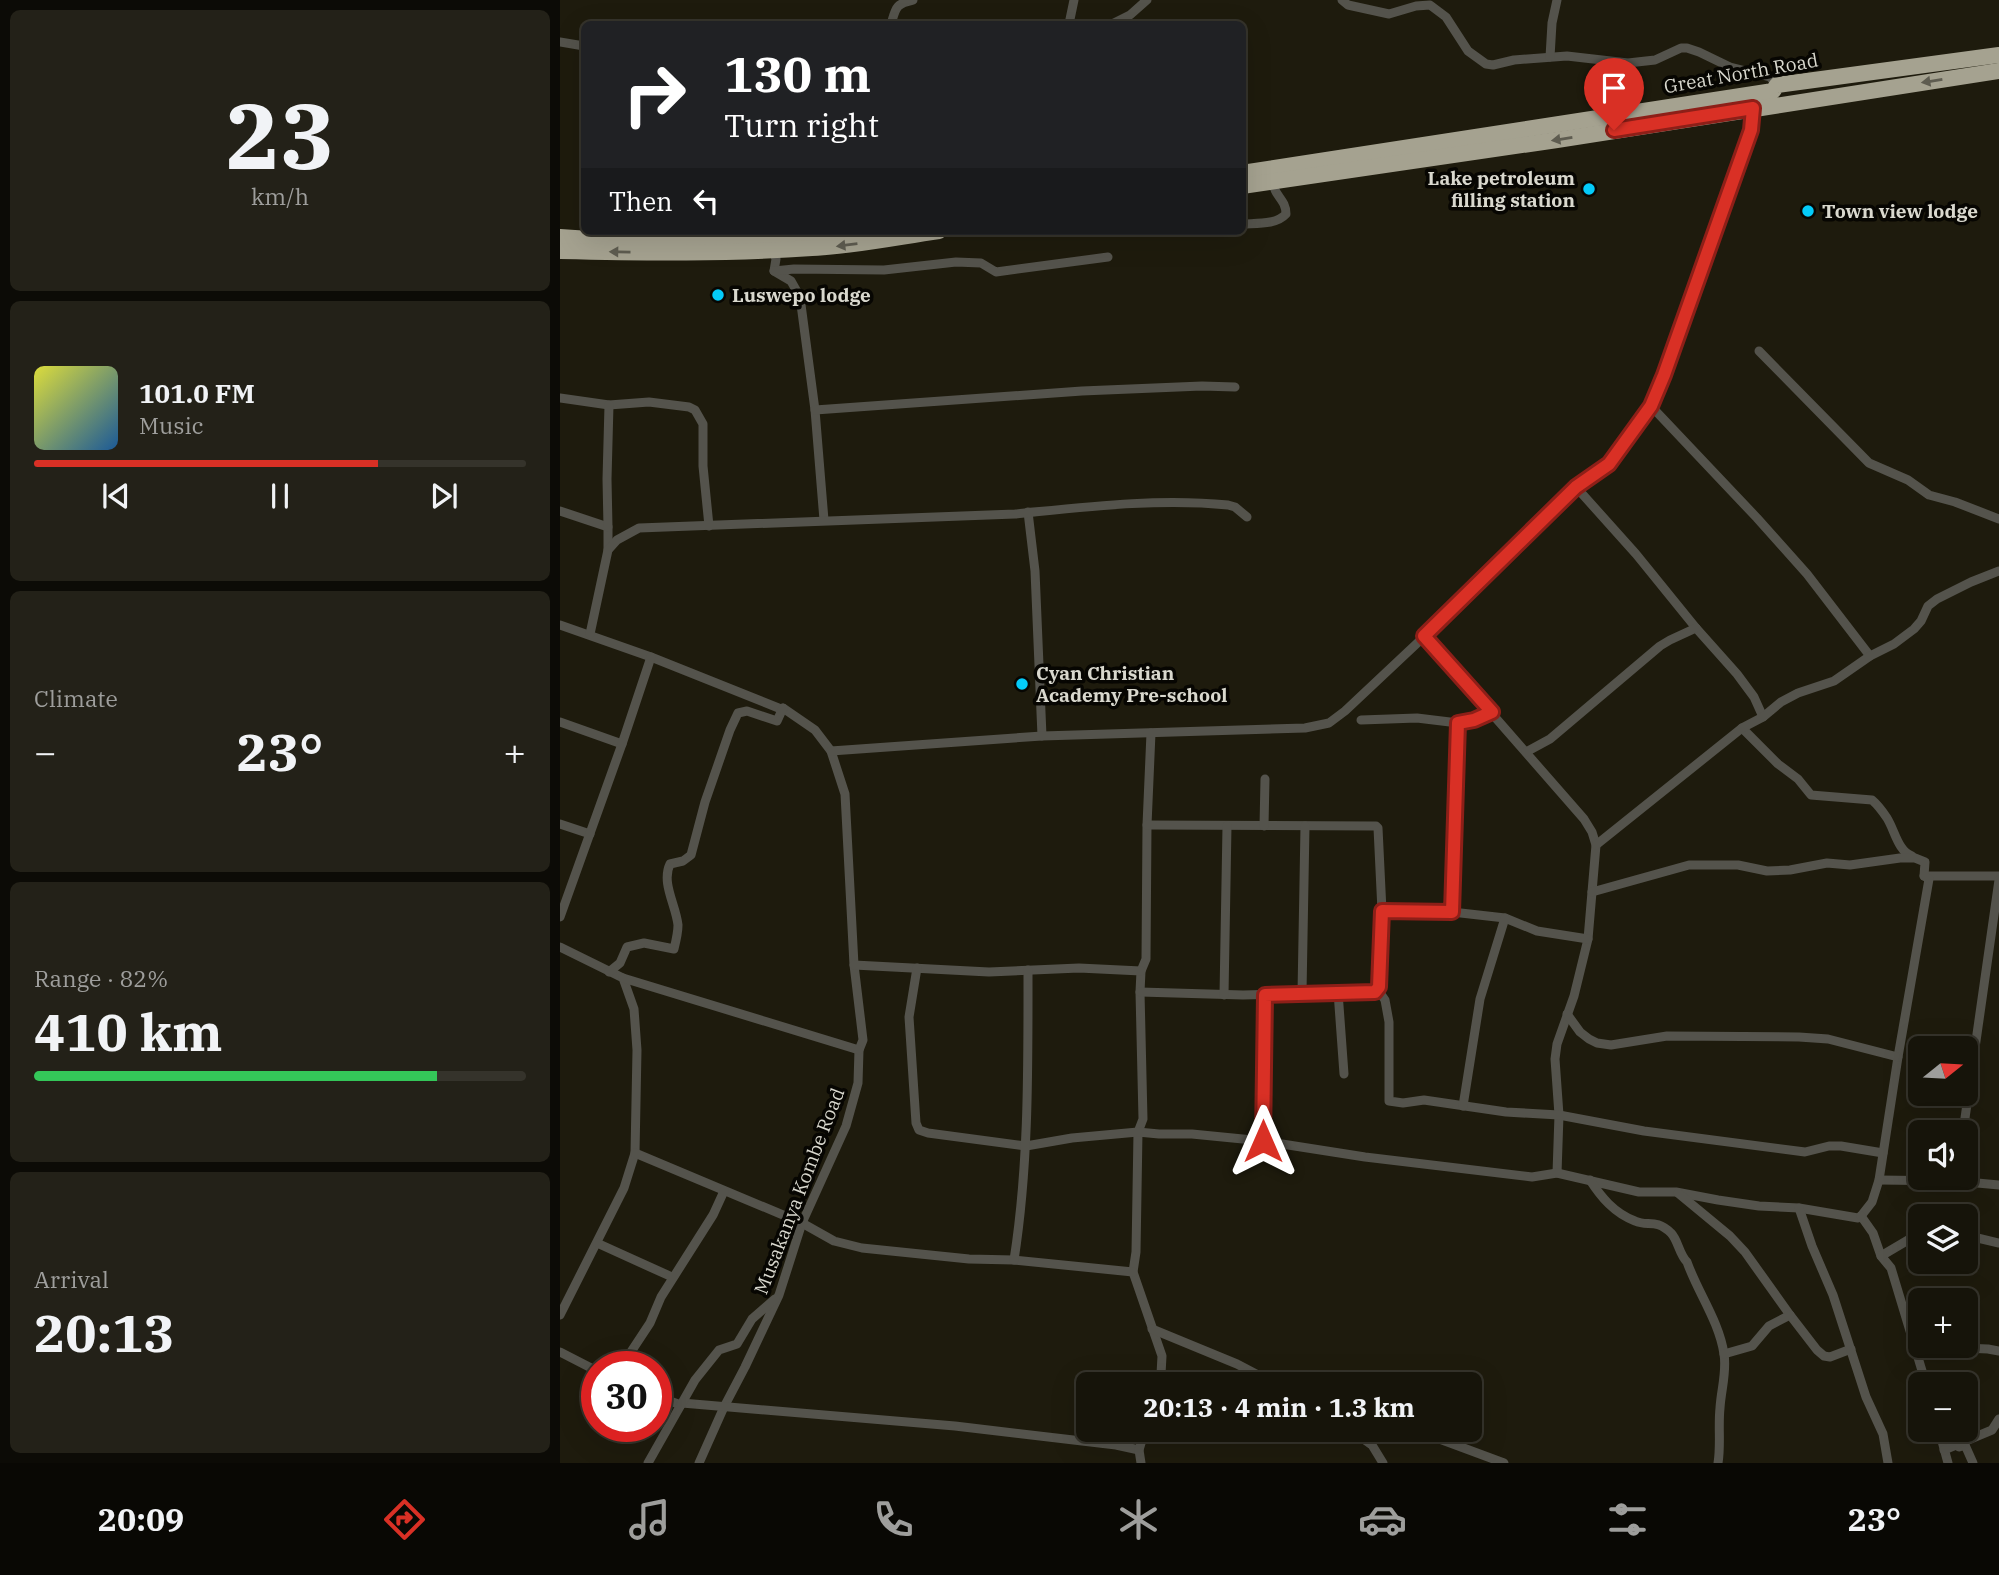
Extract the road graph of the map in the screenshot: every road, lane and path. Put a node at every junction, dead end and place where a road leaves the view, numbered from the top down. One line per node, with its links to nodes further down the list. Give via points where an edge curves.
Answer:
1 (913, 0): 7 (street, via 897,7)
2 (1074, 0): 8 (street)
3 (1147, 0): 9 (street)
4 (1342, 0): 6 (street, via 1389,14)
5 (1557, 0): 13 (street)
6 (1431, 3): 13 (street, via 1451,22 1468,51 1486,64)
7 (892, 21)
8 (1070, 21)
9 (1118, 21)
10 (560, 42): 11 (street)
11 (581, 46)
12 (1999, 55): 15 (highway, Great North Road)
13 (1550, 57): 15 (street, via 1628,64 1686,48 1730,67 1770,77)
14 (1999, 71): 16 (highway, Great North Road, one-way to 16)
15 (1777, 85): 16 (highway, Great North Road)
16 (1753, 101): 17 (highway, Great North Road); 18 (highway, Great North Road, one-way to 18, via 1557,139); 32 (street, via 1751,130)
17 (1246, 172)
18 (1272, 181): 19 (highway, Great North Road); 20 (street, via 1285,205 1284,218)
19 (1246, 185)
20 (1246, 224)
21 (804, 235): 23 (highway, via 699,241)
22 (913, 235): 24 (highway, one-way to 24)
23 (560, 237)
24 (773, 250): 25 (highway, one-way to 25); 27 (street)
25 (560, 251)
26 (1108, 257): 27 (street, via 996,272 981,263 956,262 884,270)
27 (774, 271): 33 (street, via 792,281 800,298)
28 (1759, 351): 38 (street, via 1869,463 1929,495)
29 (1235, 387): 33 (street, via 1082,391)
30 (560, 398): 31 (street)
31 (609, 405): 40 (street, via 670,404 689,407 698,414 703,424); 41 (street)
32 (1651, 406): 34 (street, via 1609,464); 48 (street, via 1807,574)
33 (815, 410): 39 (street)
34 (1576, 487): 45 (street); 47 (street)
35 (560, 512): 41 (street)
36 (1028, 512): 37 (street, via 1109,505 1222,504); 39 (street); 58 (street)
37 (1247, 517)
38 (1999, 519)
39 (824, 520): 40 (street)
40 (709, 526): 42 (street, via 639,528)
41 (608, 527): 42 (street)
42 (608, 550): 46 (street)
43 (1999, 572): 48 (street, via 1937,599 1914,629)
44 (560, 625): 46 (street)
45 (1696, 628): 52 (street, via 1737,674); 61 (street, via 1661,646 1550,739)
46 (590, 634): 49 (street)
47 (1424, 636): 51 (street); 57 (street, via 1329,723 1305,729)
48 (1870, 656): 52 (street, via 1834,681 1781,702)
49 (651, 657): 50 (street); 59 (street)
50 (783, 708): 60 (street, via 815,730); 84 (street, via 777,721 747,711 738,713 691,855 668,867 668,889 678,928 674,949 644,943 627,947 621,963)
51 (1492, 712): 55 (street); 61 (street)
52 (1763, 717): 56 (street)
53 (1361, 720): 55 (street, via 1417,718)
54 (560, 722): 59 (street)
55 (1458, 723): 75 (street)
56 (1742, 728): 69 (street); 70 (street, via 1811,794 1872,800 1905,854)
57 (1151, 733): 58 (street); 64 (street)
58 (1042, 736): 60 (street)
59 (622, 744): 68 (street)
60 (831, 751): 80 (street, Musakanya Kombe Road, via 845,794)
61 (1526, 752): 69 (street, via 1584,819)
62 (1265, 779): 66 (street)
63 (560, 824): 68 (street)
64 (1147, 825): 65 (street); 83 (street, via 1146,959)
65 (1227, 826): 66 (street); 90 (street)
66 (1264, 826): 67 (street)
67 (1305, 826): 74 (street, via 1378,828); 89 (street)
68 (590, 834): 76 (street)
69 (1596, 845): 73 (street)
70 (1925, 862): 71 (street); 73 (street, via 1900,858 1767,871 1738,865 1689,866)
71 (1924, 876): 72 (street); 94 (street, via 1929,878)
72 (1999, 878): 98 (street)
73 (1592, 892): 78 (street)
74 (1382, 911): 75 (street); 86 (street)
75 (1452, 912): 77 (street)
76 (560, 917)
77 (1505, 918): 78 (street, via 1537,931); 96 (street, via 1480,999)
78 (1588, 939): 92 (street)
79 (560, 947): 84 (street)
80 (854, 965): 81 (street); 93 (street, Musakanya Kombe Road, via 863,1040)
81 (917, 968): 82 (street); 101 (street, via 909,1033 919,1130)
82 (1028, 970): 83 (street); 101 (street)
83 (1141, 971): 87 (street)
84 (609, 972): 85 (street)
85 (623, 978): 93 (street); 102 (street, via 634,1009 637,1050)
86 (1378, 990): 88 (street); 96 (street, via 1390,1022 1389,1101)
87 (1140, 992): 90 (street); 99 (street, via 1143,1119)
88 (1338, 992): 89 (street); 95 (street)
89 (1302, 993): 91 (street)
90 (1224, 995): 91 (street)
91 (1265, 995): 100 (street)
92 (1567, 1014): 94 (street, via 1580,1032 1597,1043 1611,1045 1667,1036 1809,1038); 97 (street, via 1555,1059)
93 (859, 1050): 114 (street, Musakanya Kombe Road, via 859,1083 846,1126)
94 (1898, 1057): 103 (street)
95 (1344, 1074)
96 (1463, 1106): 97 (street)
97 (1559, 1115): 103 (street, via 1805,1152 1841,1146); 104 (street)
98 (1965, 1120)
99 (1138, 1132): 100 (street); 101 (street); 121 (street)
100 (1263, 1141): 104 (street, via 1532,1177)
101 (1026, 1146): 120 (street)
102 (635, 1153): 110 (street); 117 (street)
103 (1883, 1153): 106 (street)
104 (1557, 1174): 105 (street)
105 (1590, 1180): 111 (street, via 1639,1192); 133 (street, via 1604,1201 1619,1212 1637,1223 1654,1222 1672,1234 1708,1306)
106 (1879, 1180): 107 (street); 113 (street, via 1872,1202)
107 (1908, 1180)
108 (1978, 1183): 109 (street)
109 (1999, 1185)
110 (724, 1191): 114 (street); 122 (street)
111 (1676, 1192): 112 (street); 125 (street, via 1737,1244)
112 (1799, 1208): 113 (street); 128 (street)
113 (1861, 1216): 119 (street)
114 (802, 1223): 120 (street, via 834,1241 862,1248); 123 (street, Musakanya Kombe Road)
115 (1978, 1238): 118 (street)
116 (1908, 1240): 119 (street)
117 (597, 1243): 122 (street); 124 (street)
118 (1999, 1243)
119 (1881, 1256): 126 (street, via 1891,1268)
120 (1014, 1260): 121 (street)
121 (1133, 1272): 127 (street)
122 (672, 1277): 130 (street)
123 (779, 1296): 138 (street, via 752,1319 737,1344 719,1350); 139 (street, Musakanya Kombe Road)
124 (560, 1314)
125 (1790, 1315): 128 (street, via 1824,1356); 133 (street, via 1769,1326 1752,1346)
126 (1908, 1321)
127 (1152, 1329): 135 (street, via 1162,1356); 136 (street)
128 (1851, 1349): 153 (street, via 1883,1434)
129 (1978, 1350): 131 (street)
130 (632, 1351)
131 (1999, 1351)
132 (560, 1352): 134 (street)
133 (1724, 1354): 152 (street)
134 (581, 1363)
135 (1161, 1372)
136 (1252, 1372)
137 (672, 1402): 138 (street)
138 (681, 1405): 139 (street); 147 (street)
139 (724, 1407): 146 (street, via 955,1426); 148 (street, Musakanya Kombe Road)
140 (1999, 1419): 145 (street, via 1992,1430)
141 (1141, 1442): 146 (street)
142 (1368, 1442): 150 (street)
143 (1447, 1442): 151 (street)
144 (1946, 1442): 145 (street)
145 (1949, 1448): 154 (street); 155 (street, via 1965,1445)
146 (1139, 1450): 149 (street)
147 (648, 1463)
148 (699, 1463)
149 (1141, 1463)
150 (1383, 1463)
151 (1504, 1463)
152 (1718, 1463)
153 (1888, 1463)
154 (1948, 1463)
155 (1973, 1463)

